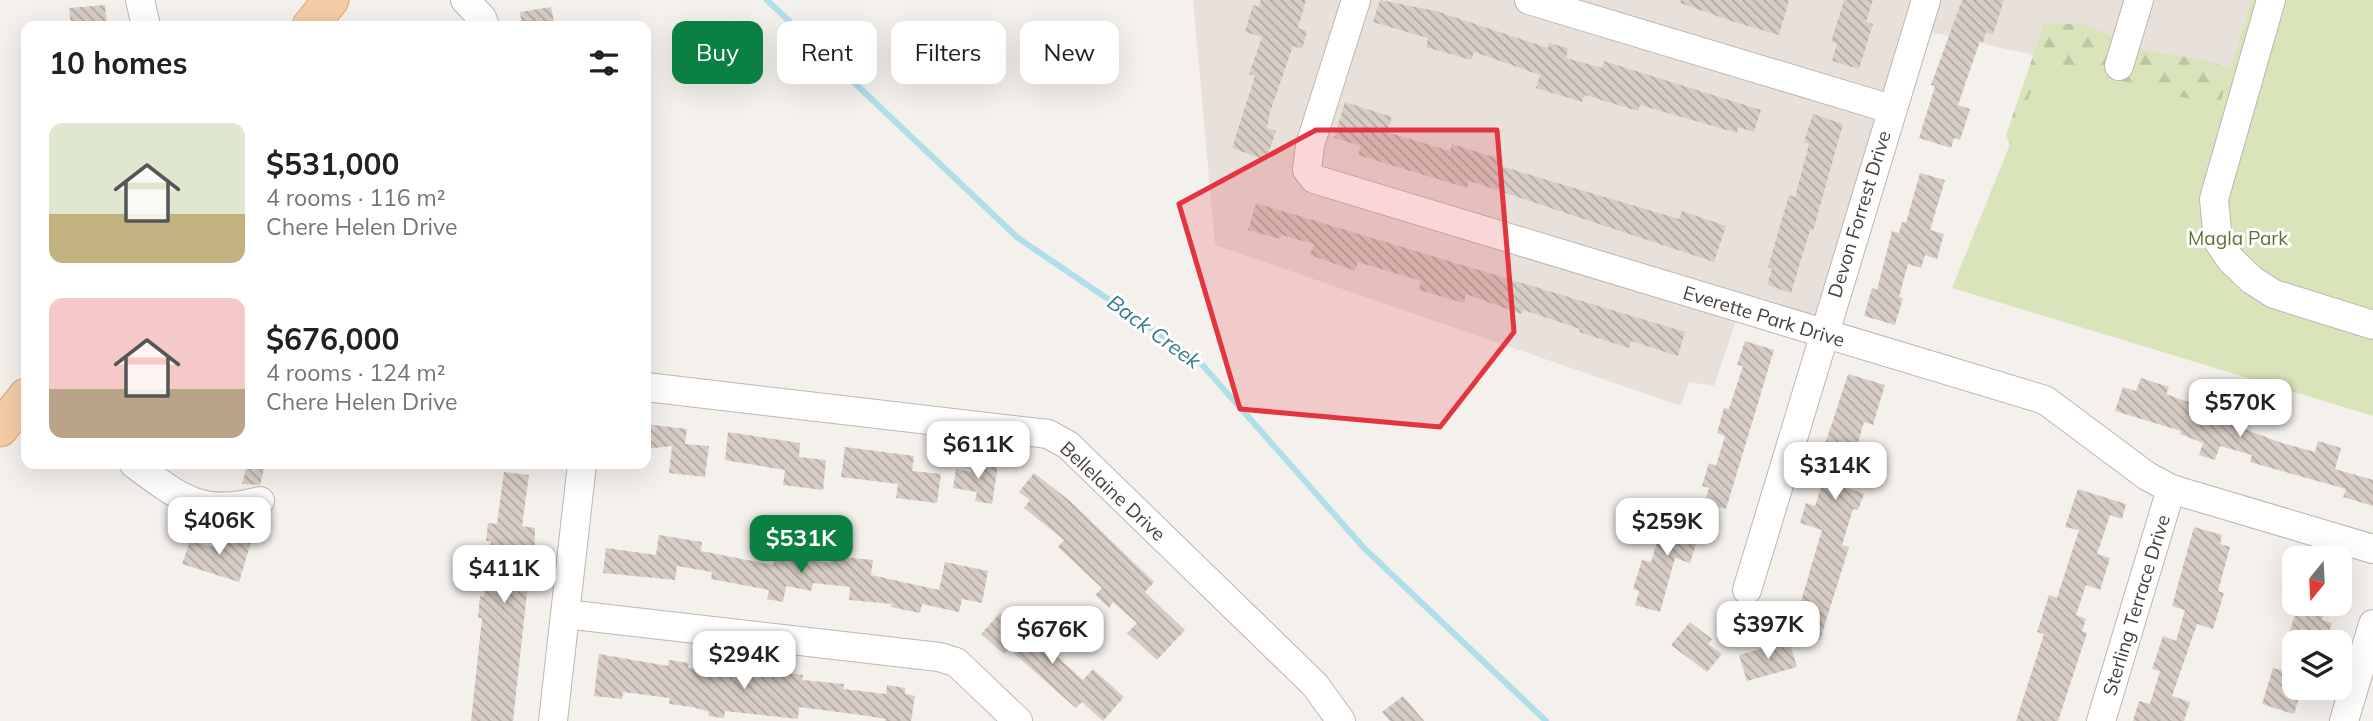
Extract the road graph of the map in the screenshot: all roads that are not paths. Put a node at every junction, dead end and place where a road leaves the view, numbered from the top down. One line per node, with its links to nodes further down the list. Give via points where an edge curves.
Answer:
1 (140, 0): 9 (street)
2 (331, 0): 10 (main road)
3 (465, 0): 11 (street)
4 (1356, 0): 15 (street, Everette Park Drive, via 1310,145 1307,170 1314,179)
5 (1530, 0): 13 (street)
6 (1926, 0): 13 (street, Devon Forrest Drive)
7 (2139, 0): 12 (street)
8 (2271, 0): 14 (street, via 2214,199 2218,241 2252,280 2274,294)
9 (145, 21)
10 (314, 21)
11 (483, 21)
12 (2119, 66)
13 (1891, 109): 15 (street, Devon Forrest Drive)
14 (2373, 325)
15 (1823, 335): 21 (street, Everette Park Drive, via 2045,400); 24 (street, Devon Forrest Drive)
16 (651, 388): 29 (street, Bellelaine Drive, via 1048,434 1068,445 1315,685)
17 (21, 402): 18 (main road)
18 (0, 429)
19 (141, 469): 22 (street, via 200,505 219,509)
20 (581, 469): 25 (street)
21 (2171, 489): 23 (street, Everette Park Drive); 30 (street, Sterling Terrace Drive)
22 (260, 501)
23 (2373, 549)
24 (1746, 590)
25 (565, 614): 27 (street); 28 (street, via 939,656 956,662)
26 (2373, 624): 31 (street)
27 (553, 721)
28 (1018, 721)
29 (1341, 721)
30 (2101, 721)
31 (2344, 721)

